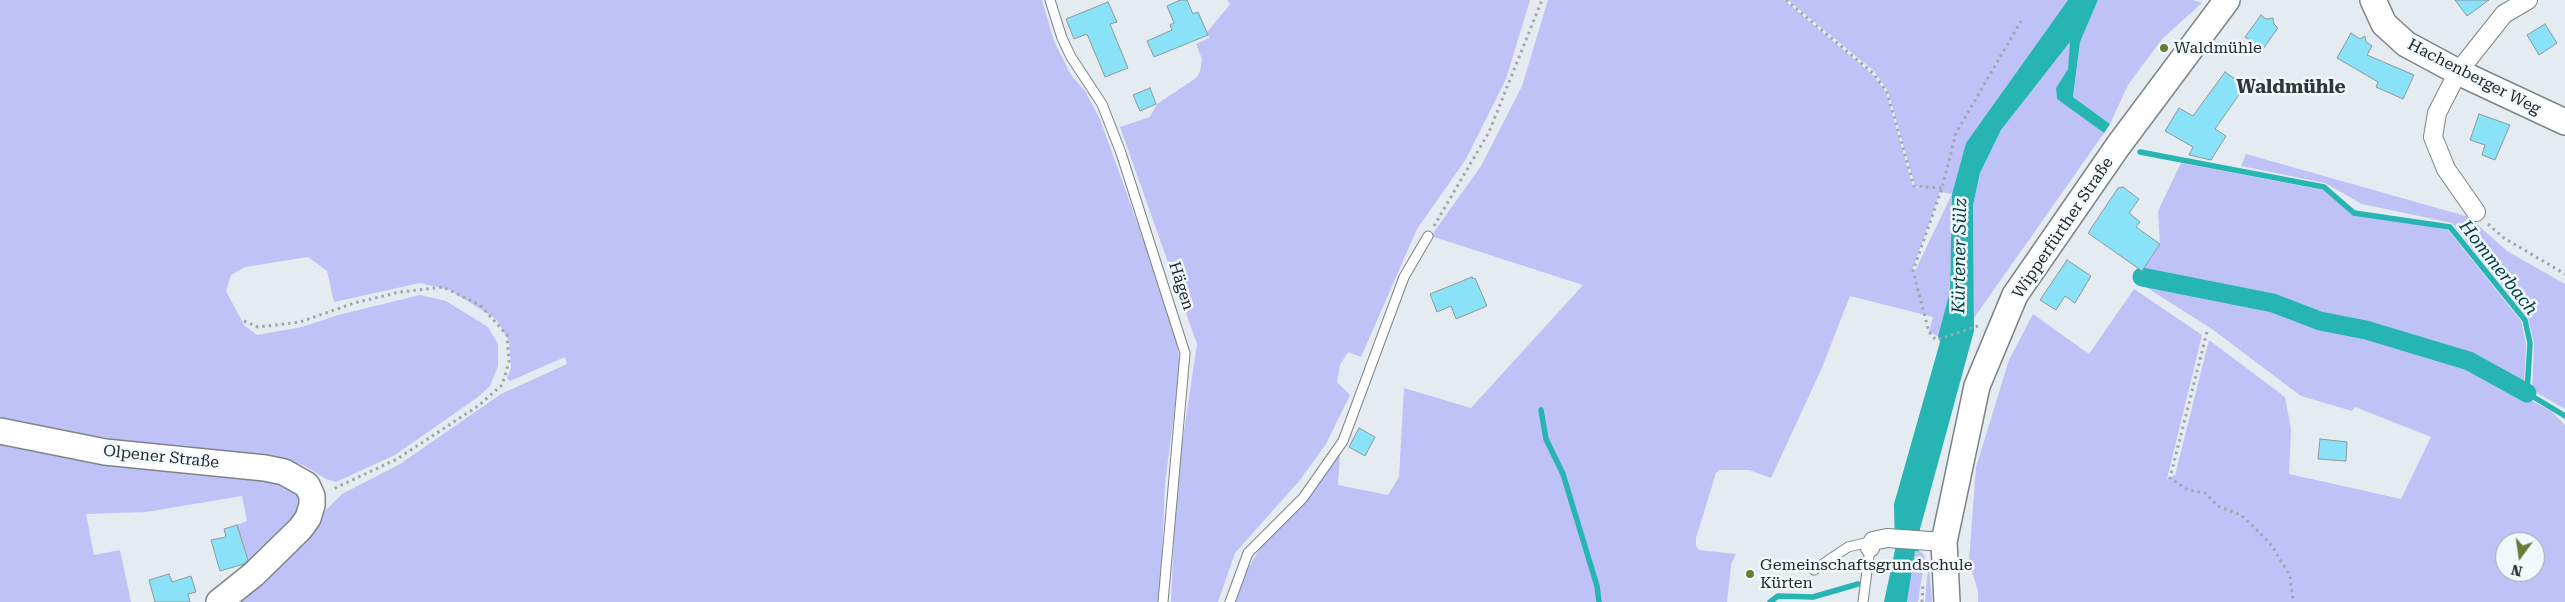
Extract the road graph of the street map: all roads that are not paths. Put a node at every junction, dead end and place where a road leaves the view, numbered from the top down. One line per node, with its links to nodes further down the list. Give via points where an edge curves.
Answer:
1 (1050, 0): 14 (lane, Hägen, via 1062,38 1102,104 1121,153 1185,353)
2 (2227, 0): 10 (street, Wipperfürther Straße, via 2118,146 2016,295 1977,386)
3 (2373, 0): 5 (street, Hachenberger Weg, via 2384,24 2406,44)
4 (2528, 0): 5 (street, via 2504,14)
5 (2458, 72): 6 (street, Hachenberger Weg); 7 (street, via 2437,113 2433,137 2446,170)
6 (2565, 122)
7 (2476, 212)
8 (1428, 236): 15 (lane, via 1404,277 1343,441 1303,498 1248,553)
9 (0, 431): 13 (street, Olpener Straße, via 105,452 284,472 307,485 312,496 308,518 300,529 254,574)
10 (1937, 541): 11 (street); 17 (street, Wipperfürther Straße)
11 (1877, 542): 12 (lane, via 1848,548); 16 (lane)
12 (1814, 570)
13 (219, 602)
14 (1163, 602)
15 (1230, 602)
16 (1863, 602)
17 (1946, 602)

